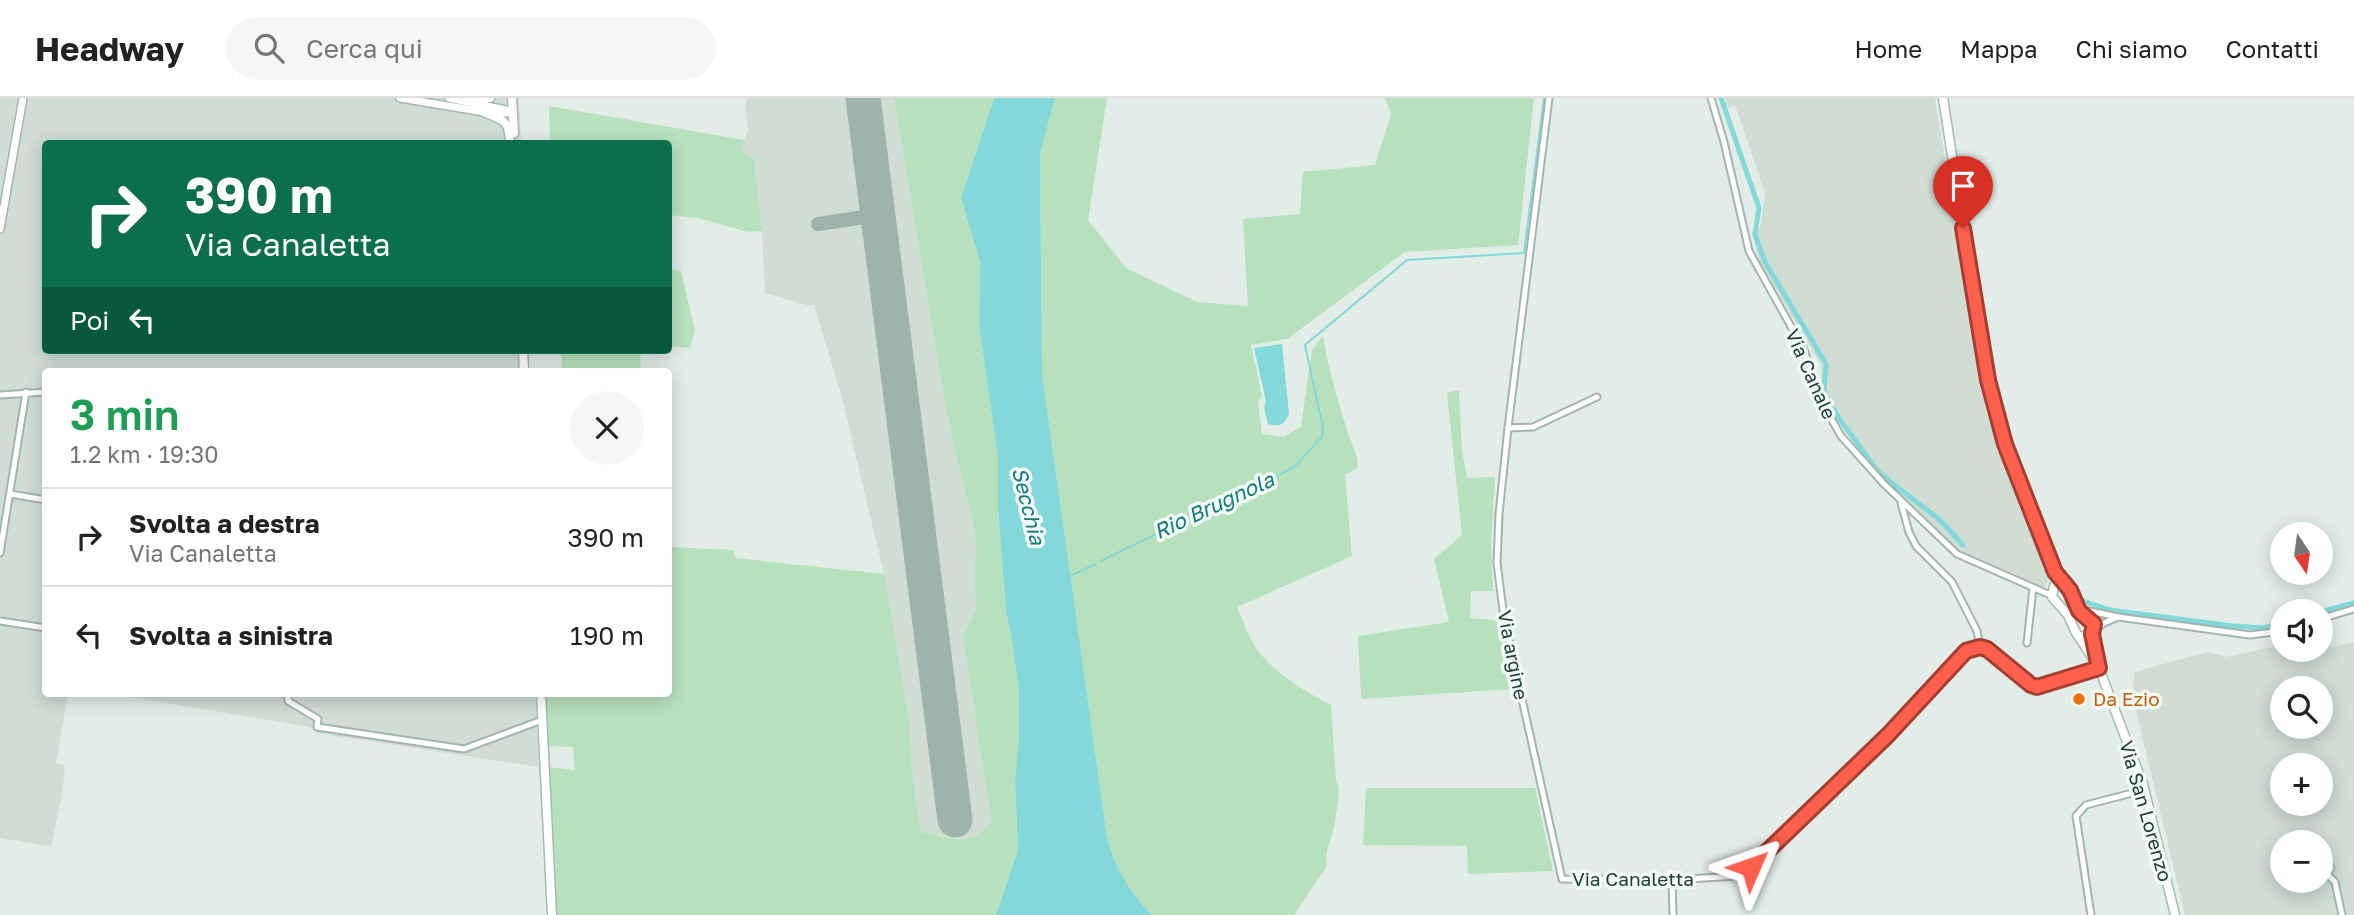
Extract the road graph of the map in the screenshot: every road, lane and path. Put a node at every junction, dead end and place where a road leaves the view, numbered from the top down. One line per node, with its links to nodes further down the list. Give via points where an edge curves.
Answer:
1 (23, 98): 14 (street)
2 (400, 98): 10 (street)
3 (449, 98): 9 (street)
4 (490, 98): 9 (main road)
5 (512, 98): 11 (main road)
6 (1549, 98): 19 (street, Via argine)
7 (1711, 98): 22 (street, Via Canale, via 1755,264 1804,350 1835,426)
8 (1943, 98): 24 (main road, via 1993,401 2015,475)
9 (467, 101): 11 (street)
10 (484, 112): 11 (street); 12 (main road, via 506,123)
11 (513, 113): 13 (main road)
12 (511, 140)
13 (512, 140)
14 (0, 229)
15 (26, 392): 16 (street); 17 (street); 20 (street)
16 (42, 392)
17 (0, 394)
18 (1597, 397): 19 (street, via 1533,427)
19 (1508, 428): 44 (street, Via argine, via 1497,563 1504,618)
20 (10, 494): 21 (street); 23 (street)
21 (42, 499)
22 (1900, 500): 26 (street, Via Canale, via 1957,554); 38 (street, via 1916,546 1952,582 1977,631)
23 (0, 553)
24 (2055, 572): 25 (main road); 27 (main road)
25 (2066, 585): 27 (main road); 28 (main road)
26 (2033, 588): 27 (street, Via Canale); 37 (street)
27 (2053, 589): 36 (main road, via 2054,600)
28 (2077, 608): 31 (street); 35 (main road, via 2094,624)
29 (2354, 610): 30 (street)
30 (2333, 616)
31 (2118, 617): 34 (street, via 2250,635); 35 (street)
32 (0, 621): 33 (street)
33 (42, 627)
34 (2270, 632)
35 (2093, 633): 36 (main road); 39 (main road)
36 (2080, 637): 39 (main road)
37 (2027, 643)
38 (1980, 647): 39 (street, via 2034,686); 45 (street, Via Canaletta, via 1966,651 1888,735 1751,867 1736,876)
39 (2099, 668): 43 (main road, Via San Lorenzo)
40 (288, 697): 42 (street, via 318,719 317,727 464,749)
41 (541, 697): 42 (main road)
42 (542, 720): 47 (main road)
43 (2144, 790): 49 (street, via 2086,805 2076,816); 50 (main road, Via San Lorenzo)
44 (1562, 879): 45 (street, Via Canaletta)
45 (1672, 880): 48 (street)
46 (2333, 881): 51 (street)
47 (552, 915)
48 (1672, 915)
49 (2091, 915)
50 (2175, 915)
51 (2342, 915)

